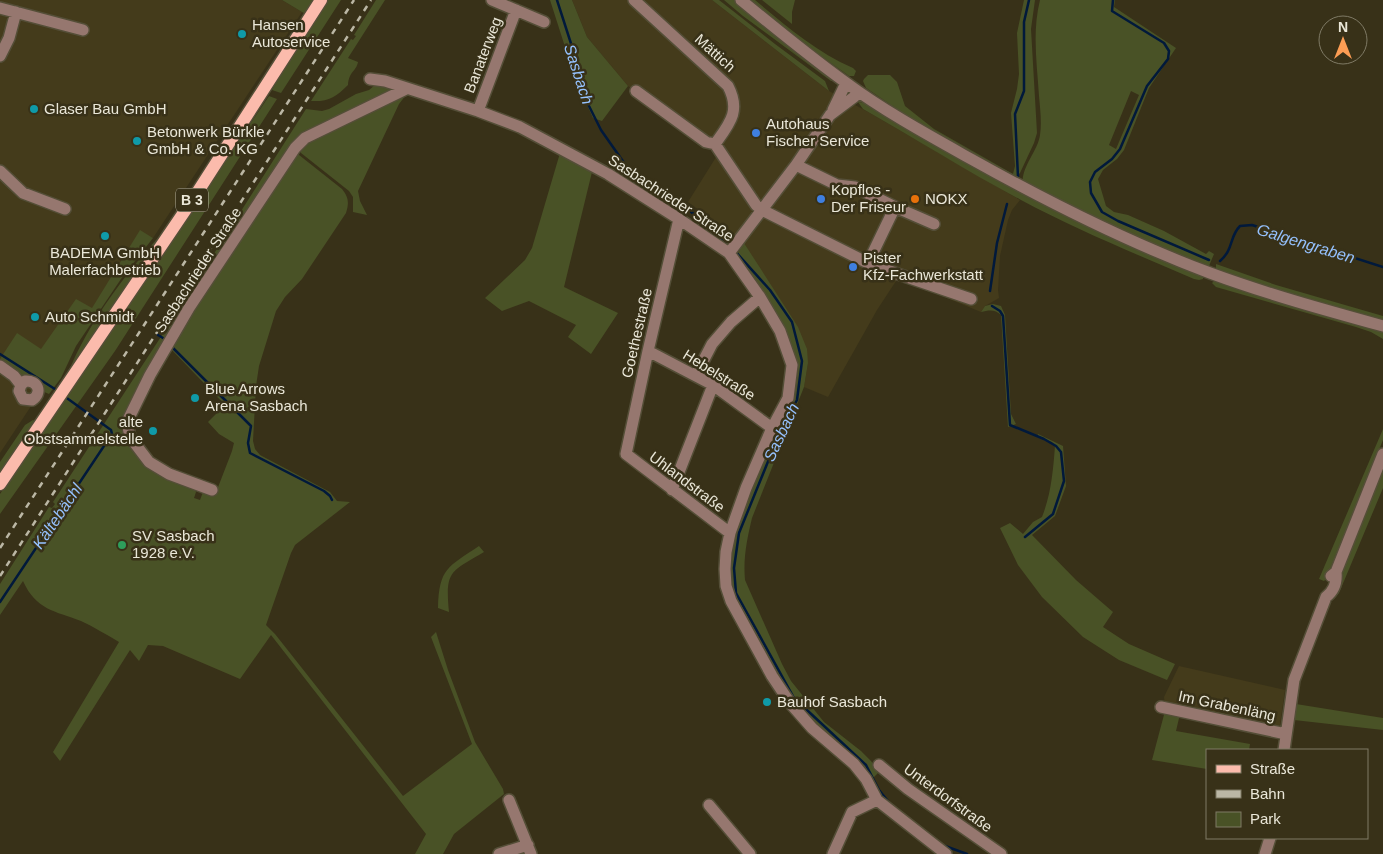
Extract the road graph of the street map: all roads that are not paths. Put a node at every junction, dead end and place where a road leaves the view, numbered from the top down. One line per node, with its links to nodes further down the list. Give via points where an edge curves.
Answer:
1 (321, 0): 39 (main road, B 3, via 195,196)
2 (492, 0): 6 (street)
3 (634, 0): 18 (street, Mättich, via 733,94 731,121)
4 (741, 0): 12 (street)
5 (0, 8): 7 (street)
6 (516, 10): 8 (street); 16 (street, Banaterweg)
7 (16, 12): 9 (street); 10 (street)
8 (544, 22)
9 (83, 30)
10 (0, 56)
11 (370, 79): 13 (street, Sasbachrieder Straße)
12 (846, 83): 15 (street); 17 (street)
13 (406, 89): 16 (street, Sasbachrieder Straße); 40 (street, Sasbachrieder Straße, via 305,138 295,148 190,308 131,412 127,429 149,462 169,474)
14 (636, 91): 18 (street, via 706,142)
15 (859, 92): 17 (street); 30 (street, via 1026,190 1172,258 1284,299)
16 (478, 111): 24 (street, Sasbachrieder Straße, via 520,127 608,174)
17 (830, 115): 19 (street)
18 (715, 144): 23 (street)
19 (796, 165): 21 (street, via 837,185 855,187); 23 (street)
20 (0, 171): 22 (street, via 23,192)
21 (895, 207): 25 (street); 27 (street)
22 (65, 209)
23 (762, 210): 26 (street); 27 (street)
24 (679, 218): 26 (street, Sasbachrieder Straße); 31 (street, Goethestraße)
25 (934, 224)
26 (733, 248): 28 (street, Sasbachrieder Straße)
27 (868, 263): 29 (street)
28 (760, 297): 33 (street, via 712,344); 36 (street, Sasbachrieder Straße, via 780,331 792,365 788,398)
29 (971, 299)
30 (1383, 326)
31 (648, 351): 33 (street, Hebelstraße); 37 (street, Goethestraße)
32 (0, 366): 34 (street)
33 (696, 375): 35 (street, Hebelstraße)
34 (21, 385)
35 (714, 386): 36 (street, Hebelstraße); 41 (street)
36 (772, 428): 42 (street, Sasbachrieder Straße)
37 (626, 454): 41 (street, Uhlandstraße)
38 (1383, 454): 44 (street, via 1336,572 1326,585 1325,599 1294,680)
39 (0, 484)
40 (212, 490)
41 (672, 490): 42 (street, Uhlandstraße)
42 (730, 533): 48 (street, Sasbachrieder Straße, via 726,552 726,586 772,676 812,728 854,764)
43 (1162, 707): 44 (street, Im Grabenläng)
44 (1286, 734): 45 (street)
45 (1284, 749)
46 (879, 765): 56 (street, Unterdorfstraße, via 914,794)
47 (509, 800): 51 (street)
48 (877, 800): 54 (street, via 852,812); 55 (street, Sasbachrieder Straße)
49 (709, 805): 53 (street)
50 (1270, 839): 57 (street)
51 (530, 849): 52 (street)
52 (499, 854)
53 (750, 854)
54 (833, 854)
55 (946, 854)
56 (1000, 854)
57 (1265, 854)

